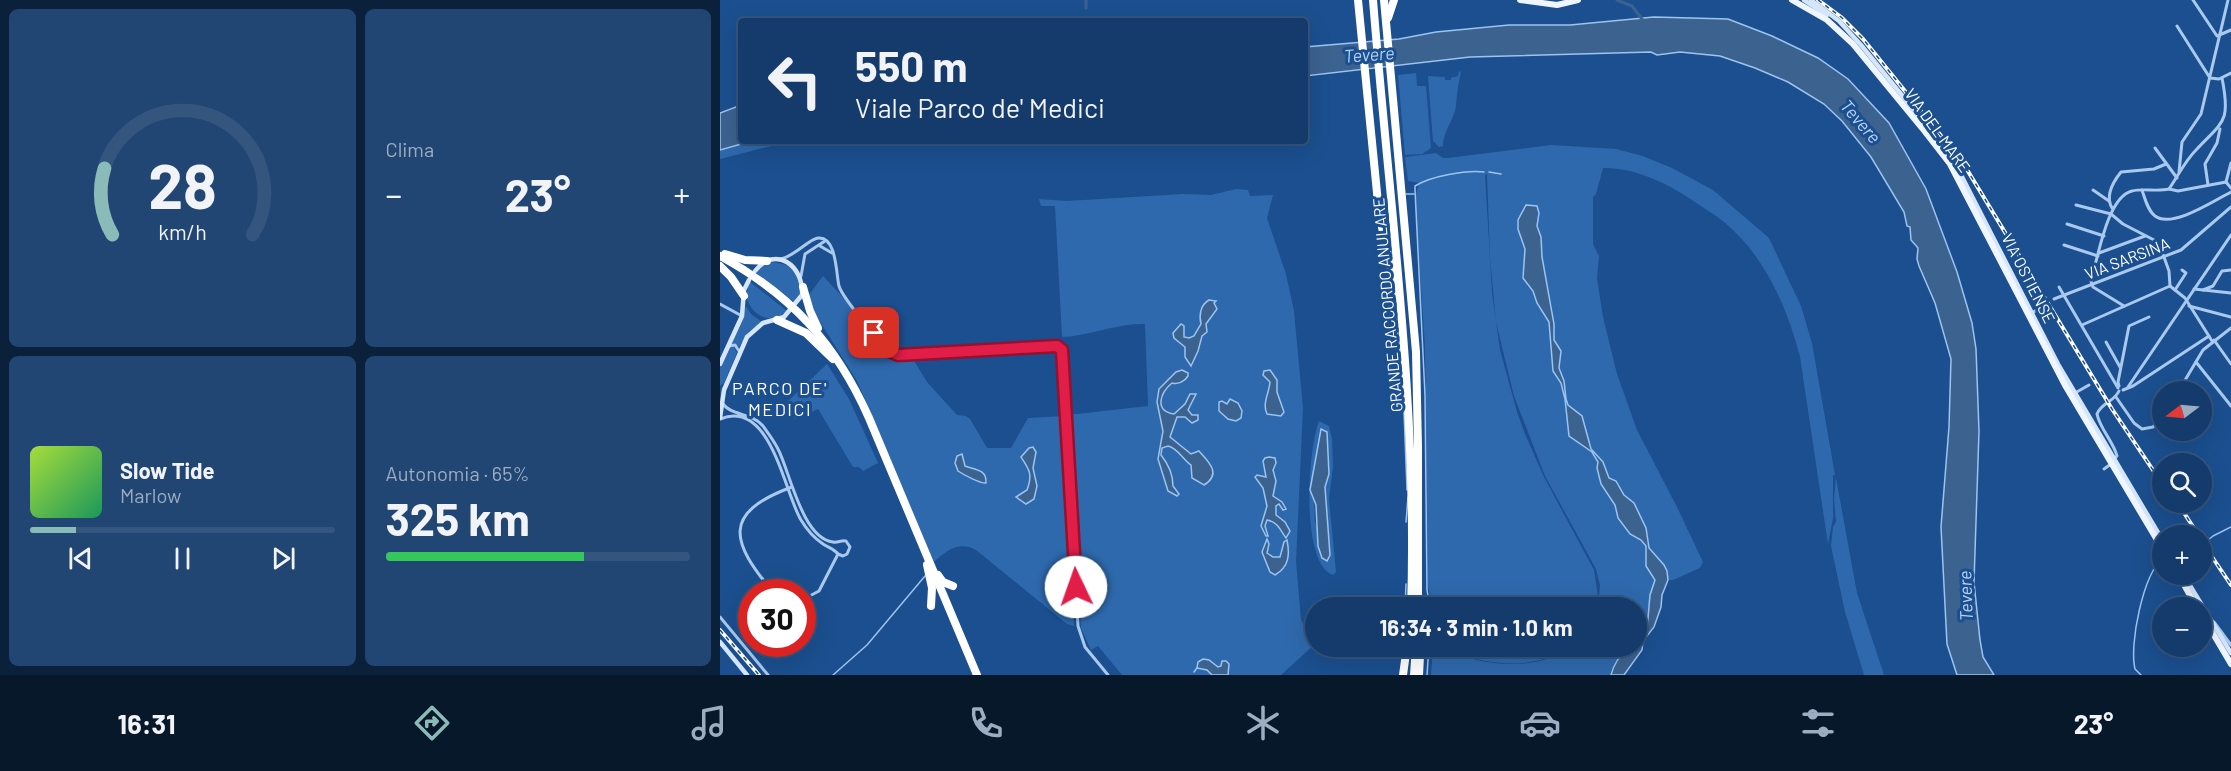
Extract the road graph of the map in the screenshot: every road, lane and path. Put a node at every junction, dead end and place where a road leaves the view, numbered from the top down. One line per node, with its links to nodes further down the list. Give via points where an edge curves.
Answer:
1 (1520, 0): 11 (main road)
2 (1558, 0): 11 (main road)
3 (1578, 0): 11 (main road, via 1559,5)
4 (1792, 0): 102 (main road, VIA DEL MARE, via 1827,20 1853,44 1950,164 2059,376)
5 (1804, 0): 16 (main road)
6 (1810, 0): 16 (main road)
7 (2193, 0): 15 (street)
8 (1389, 1): 116 (highway, GRANDE RACCORDO ANULARE, via 1387,34 1416,352)
9 (2228, 1): 15 (street)
10 (1373, 2): 78 (highway, GRANDE RACCORDO ANULARE)
11 (1538, 2)
12 (1359, 4): 78 (highway, via 1381,226)
13 (2177, 26): 18 (street)
14 (2231, 30): 15 (street)
15 (2220, 36): 18 (street)
16 (1855, 38): 70 (main road, VIA OSTIENSE, via 1956,167)
17 (2231, 73): 19 (street)
18 (2210, 78): 19 (street); 24 (street, via 2201,114 2183,140)
19 (2222, 78): 20 (street, via 2228,104)
20 (2221, 128): 24 (street, via 2196,149); 26 (street, via 2205,164)
21 (2155, 148): 23 (street)
22 (2231, 163): 25 (street)
23 (2166, 164): 24 (street); 31 (street, via 2121,172)
24 (2178, 176): 27 (street)
25 (2226, 182): 26 (street); 30 (street)
26 (2208, 185): 27 (street)
27 (2169, 189): 29 (street)
28 (2093, 190): 31 (street)
29 (2142, 190): 30 (street, via 2150,211 2165,220 2184,215); 34 (street, via 2124,195)
30 (2231, 190)
31 (2109, 201): 34 (street)
32 (2076, 205): 35 (street)
33 (2231, 207): 46 (street, VIA SARSINA, via 2193,241)
34 (2112, 208): 35 (street)
35 (2110, 214): 37 (street); 38 (street)
36 (2067, 224): 37 (street)
37 (2104, 236): 45 (street)
38 (2145, 236): 45 (street); 46 (street, via 2156,241)
39 (2231, 236): 58 (street)
40 (825, 241): 42 (street); 44 (street); 47 (street, via 816,239 792,255)
41 (2064, 245): 45 (street)
42 (820, 246): 44 (street); 53 (street, via 805,254)
43 (720, 254): 47 (highway); 52 (highway)
44 (834, 254): 130 (street, via 843,295 892,354 1060,348 1063,352 1078,626 1085,647)
45 (2098, 255): 54 (street)
46 (2165, 257): 54 (street, VIA SARSINA); 55 (street)
47 (770, 260): 52 (main road); 53 (main road, via 790,263)
48 (720, 261): 52 (highway)
49 (720, 266): 63 (highway)
50 (2231, 269): 60 (street, via 2222,271 2212,286)
51 (2182, 270): 59 (street, via 2186,273)
52 (751, 276): 63 (main road); 75 (highway)
53 (801, 276): 56 (main road)
54 (2092, 284): 62 (street, VIA SARSINA); 68 (street)
55 (2170, 286): 59 (street); 68 (street)
56 (803, 287): 74 (main road, via 801,299 784,317); 83 (highway, via 813,319)
57 (2059, 287): 62 (street)
58 (2194, 289): 60 (street); 65 (street)
59 (2175, 290): 65 (street)
60 (2203, 290): 61 (street)
61 (2231, 293)
62 (2063, 295): 64 (street, VIA SARSINA); 76 (street)
63 (744, 297): 71 (main road)
64 (2054, 299)
65 (2186, 301): 69 (street); 91 (street)
66 (2047, 303): 70 (street)
67 (720, 304): 71 (street)
68 (2124, 306): 76 (street)
69 (2188, 306): 73 (street); 79 (street)
70 (2031, 313): 95 (main road, VIA OSTIENSE)
71 (742, 316): 82 (main road)
72 (2149, 317): 89 (street, via 2129,326)
73 (2231, 317)
74 (774, 320): 84 (main road, via 751,332); 85 (highway, via 806,333)
75 (805, 321): 83 (highway); 85 (highway)
76 (2082, 326): 93 (street)
77 (2231, 328): 80 (street)
78 (1404, 333): 115 (highway, GRANDE RACCORDO ANULARE, via 1411,443)
79 (2209, 336): 80 (street); 91 (street)
80 (2213, 340): 86 (street); 88 (street)
81 (2106, 342): 89 (street)
82 (728, 347): 84 (street, via 735,345); 87 (main road)
83 (829, 347): 109 (highway, via 858,392)
84 (739, 351): 94 (main road)
85 (833, 359): 109 (highway, via 863,414)
86 (2196, 362): 90 (street); 98 (street)
87 (720, 364)
88 (2231, 364)
89 (2121, 368): 93 (street)
90 (2185, 381)
91 (2133, 386): 93 (street)
92 (2088, 387): 95 (street)
93 (2119, 387): 96 (street)
94 (722, 390): 97 (main road)
95 (2075, 393): 102 (main road, VIA OSTIENSE)
96 (2114, 398): 100 (street, via 2133,423 2142,429); 102 (street, via 2099,410 2098,417 2114,448)
97 (723, 403): 99 (main road); 101 (street, via 728,410 755,418)
98 (2231, 406)
99 (720, 418): 101 (street, via 735,416 750,421)
100 (2152, 428)
101 (769, 439): 104 (street, via 779,450); 105 (street)
102 (2113, 462): 103 (street); 106 (main road, VIA OSTIENSE); 107 (main road, VIA DEL MARE)
103 (2104, 469)
104 (792, 487): 105 (street); 108 (street, via 808,522 833,543 846,541 850,547 846,555)
105 (787, 488): 108 (street, via 808,531); 110 (street, via 754,505 740,533 744,553)
106 (2153, 525)
107 (2152, 531)
108 (838, 554): 114 (street)
109 (928, 562): 112 (highway, via 941,580); 117 (highway); 129 (highway)
110 (763, 579)
111 (2189, 585): 113 (main road)
112 (953, 586)
113 (2193, 591): 121 (street); 122 (main road)
114 (816, 593)
115 (1411, 597)
116 (1418, 597)
117 (931, 606)
118 (720, 617): 128 (street)
119 (2212, 632): 126 (main road)
120 (720, 642): 127 (main road)
121 (2231, 645)
122 (2231, 653)
123 (1407, 657): 131 (highway)
124 (1416, 657): 132 (highway)
125 (1418, 657): 133 (highway)
126 (2231, 664)
127 (747, 675)
128 (768, 675)
129 (975, 675)
130 (1108, 675)
131 (1405, 675)
132 (1414, 675)
133 (1419, 675)

